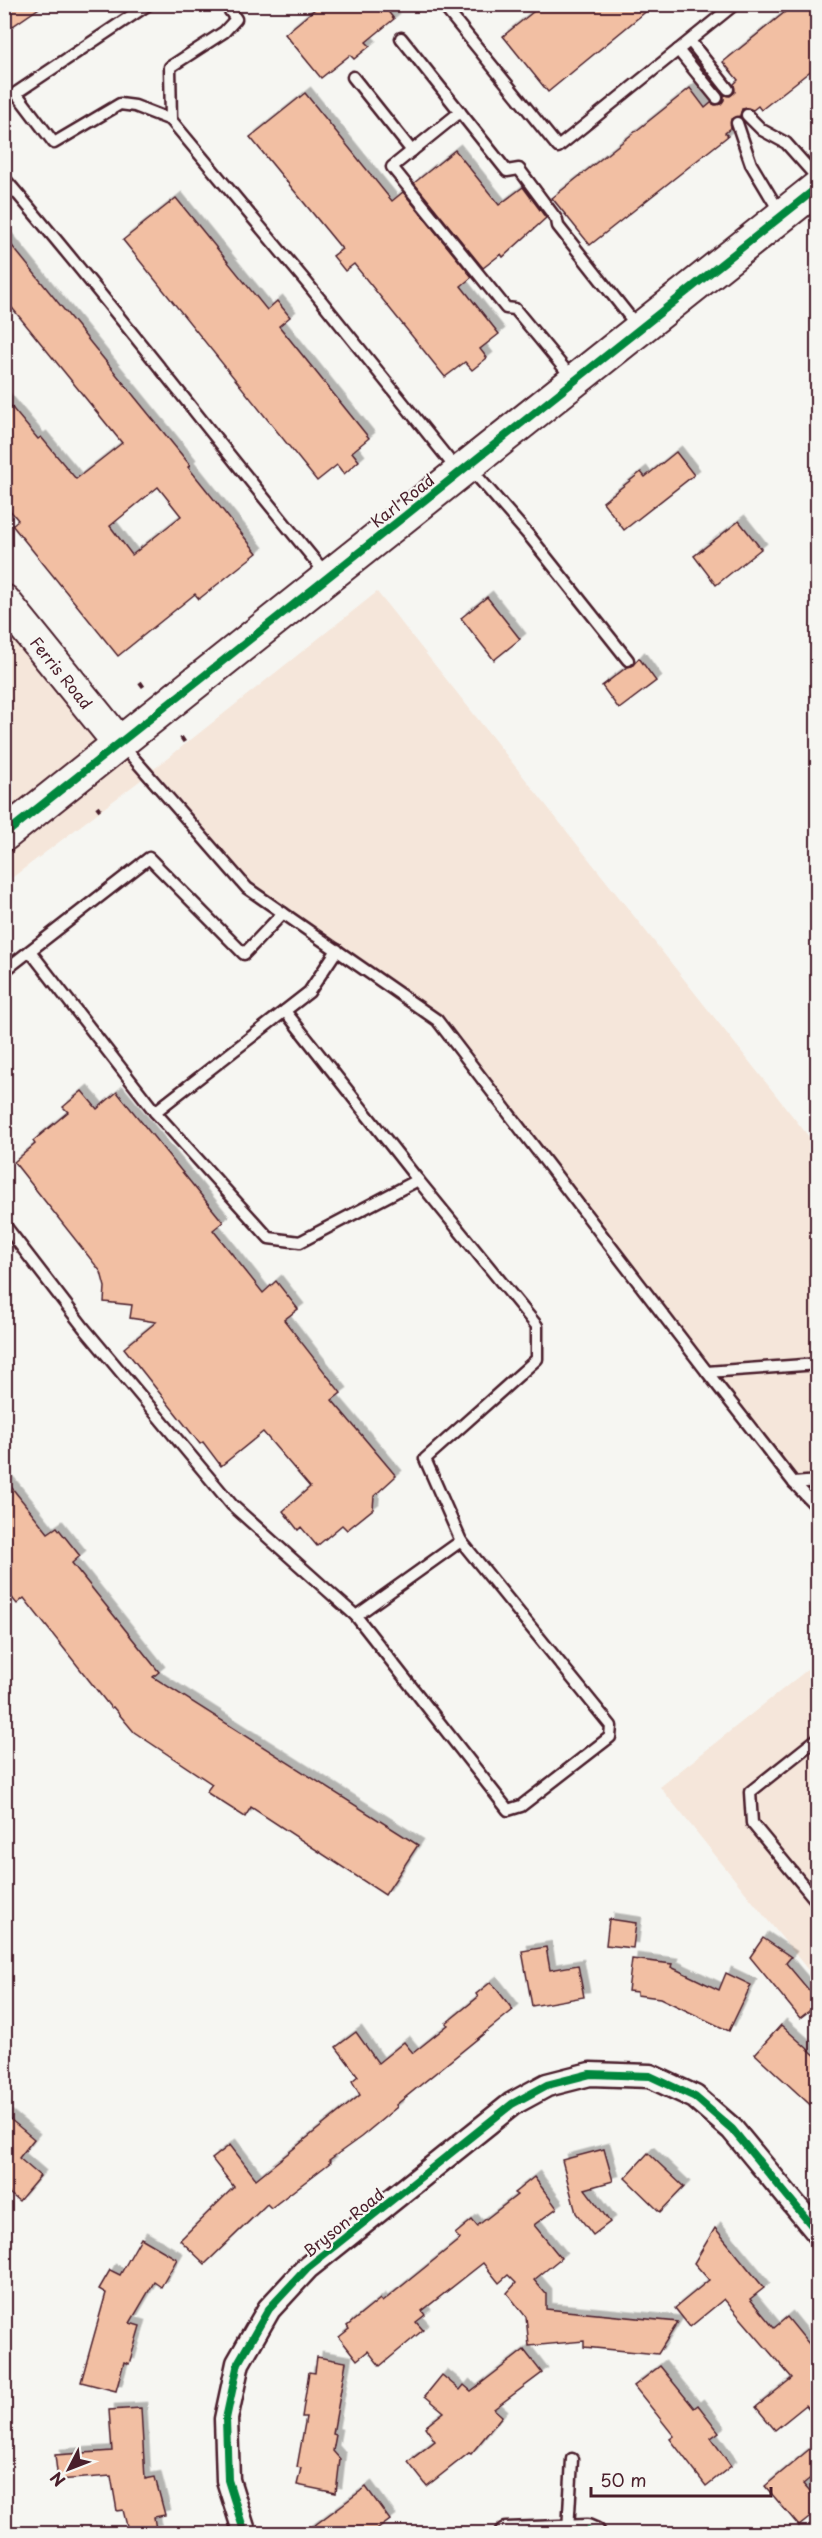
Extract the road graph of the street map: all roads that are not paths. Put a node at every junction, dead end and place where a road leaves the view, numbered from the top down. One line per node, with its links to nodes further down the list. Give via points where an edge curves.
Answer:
1 (148, 4): 13 (lane, via 16,93 54,143 120,104)
2 (225, 4): 13 (lane, via 236,19 224,32 170,67)
3 (442, 4): 7 (lane, via 558,147)
4 (735, 4): 6 (lane)
5 (400, 38): 11 (lane)
6 (690, 41): 7 (lane); 9 (lane)
7 (678, 50): 10 (lane)
8 (353, 77): 15 (lane)
9 (728, 89)
10 (717, 98)
11 (460, 112): 15 (lane); 19 (lane, via 507,171 519,169)
12 (747, 115): 17 (lane, via 762,130 786,143)
13 (171, 120): 21 (lane)
14 (737, 123): 18 (lane, via 751,164)
15 (412, 151): 20 (lane, via 392,168 506,308 515,309)
16 (4, 178): 22 (lane)
17 (813, 191): 18 (main road, Karl Road)
18 (782, 216): 19 (main road, Karl Road)
19 (639, 329): 20 (main road, Karl Road)
20 (574, 381): 21 (main road, Karl Road)
21 (463, 469): 22 (main road, Karl Road); 24 (lane, via 531,538)
22 (327, 575): 25 (main road, Karl Road)
23 (4, 601): 25 (main road, Ferris Road)
24 (628, 660)
25 (119, 743): 26 (main road, Karl Road); 27 (lane, via 247,888)
26 (4, 835)
27 (283, 913): 28 (lane); 29 (lane, via 244,954 149,858)
28 (337, 950): 31 (lane, via 309,992); 36 (lane, via 437,1020)
29 (30, 951): 30 (lane); 32 (lane)
30 (4, 971)
31 (285, 1011): 32 (lane); 33 (lane)
32 (155, 1112): 33 (lane, via 269,1238 300,1242)
33 (418, 1180): 40 (lane, via 537,1326 537,1359 425,1459)
34 (4, 1224): 41 (lane, via 84,1328 232,1505)
35 (818, 1364): 36 (lane)
36 (707, 1372): 38 (lane)
37 (818, 1481): 38 (lane)
38 (794, 1483): 39 (lane)
39 (818, 1509)
40 (461, 1541): 41 (lane); 41 (lane, via 611,1726 610,1737 521,1806 508,1810)
41 (356, 1616)
42 (818, 1738): 43 (lane, via 750,1792 752,1823)
43 (818, 1903)
44 (818, 2234): 47 (street, Bryson Road, via 732,2129 695,2097 650,2076 591,2074 548,2085 512,2104 307,2268 269,2309 238,2363 226,2419 228,2480)
45 (572, 2459): 46 (lane)
46 (568, 2531): 48 (street); 49 (street)
47 (245, 2534)
48 (506, 2534)
49 (594, 2534)

